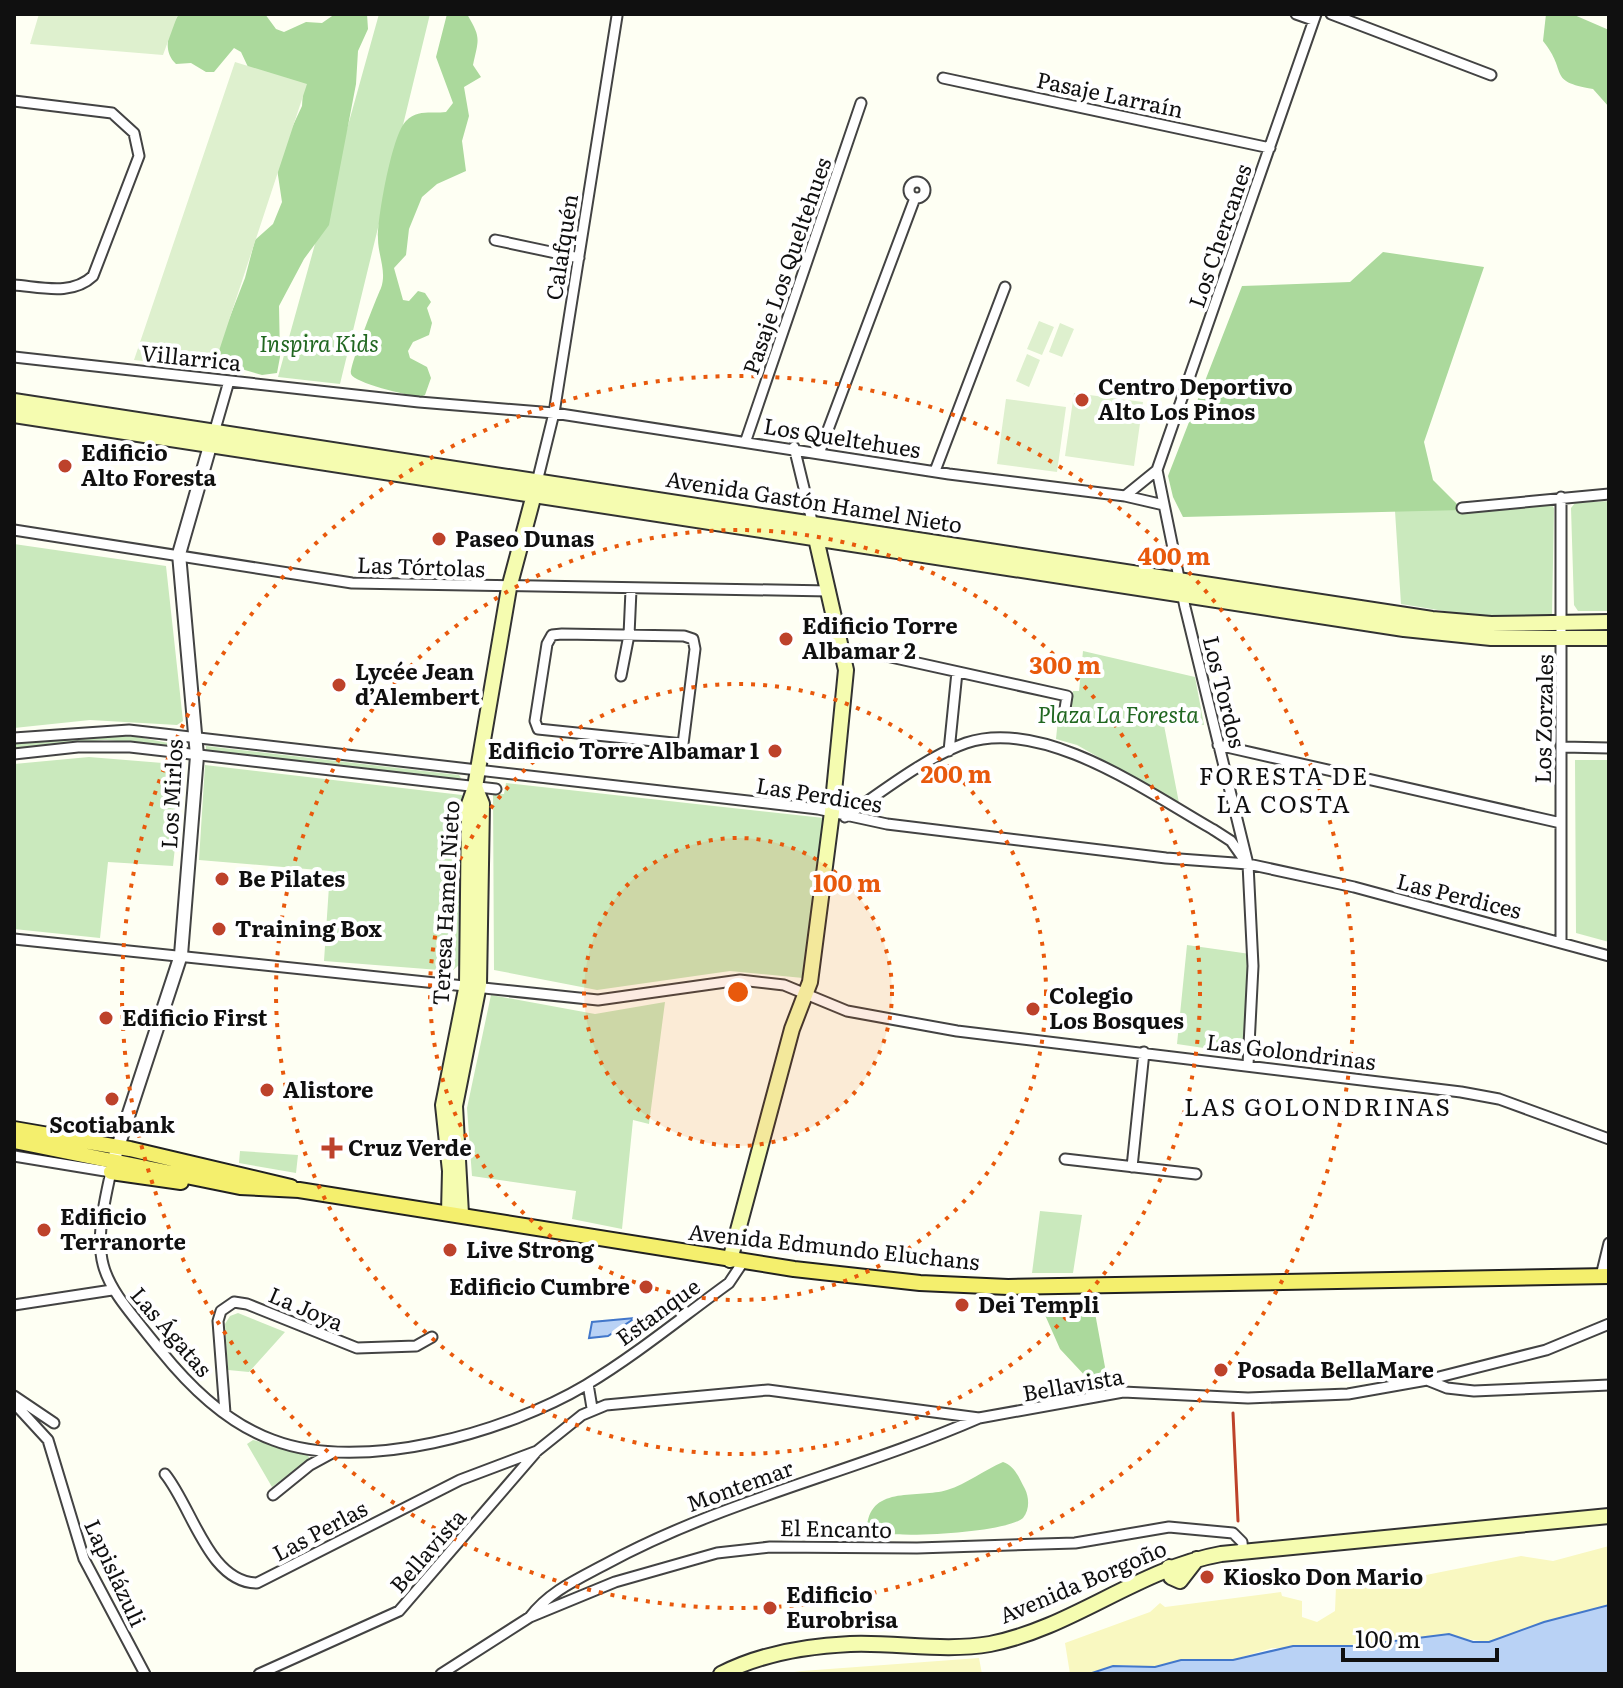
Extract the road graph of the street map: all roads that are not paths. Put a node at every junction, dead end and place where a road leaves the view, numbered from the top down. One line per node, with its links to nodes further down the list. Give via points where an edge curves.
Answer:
1 (1296, 14): 4 (street)
2 (1331, 14): 5 (street)
3 (617, 15): 12 (street, Calafquén)
4 (1314, 17): 9 (street, Los Chercanes)
5 (1491, 75)
6 (943, 78): 9 (street, Pasaje Larraín)
7 (14, 101): 13 (street, via 112,113 134,133 139,156 93,276 66,289)
8 (861, 103): 21 (street, Pasaje Los Queltehues)
9 (1270, 148): 24 (street, Los Chercanes)
10 (915, 198): 23 (street)
11 (495, 240): 12 (street)
12 (579, 258): 18 (street, Calafquén)
13 (14, 285)
14 (1005, 287): 25 (street)
15 (14, 357): 16 (street, Villarrica)
16 (229, 381): 18 (street, Villarrica); 20 (street, Los Mirlos)
17 (14, 401): 20 (main road, Avenida Gastón Hamel Nieto)
18 (554, 413): 21 (street, Los Queltehues); 26 (street, Calafquén)
19 (14, 415): 20 (main road, Avenida Gastón Hamel Nieto)
20 (212, 440): 26 (main road, Avenida Gastón Hamel Nieto); 34 (street, Los Mirlos)
21 (746, 440): 22 (street, Los Queltehues)
22 (794, 447): 23 (street, Los Queltehues); 33 (street)
23 (820, 451): 25 (street, Los Queltehues)
24 (1157, 470): 28 (street); 30 (street, Los Tordos)
25 (935, 471): 28 (street, Los Queltehues)
26 (535, 489): 33 (main road, Avenida Gastón Hamel Nieto); 36 (main road, Teresa Hamel Nieto)
27 (1609, 494): 29 (street)
28 (1125, 496): 30 (street, Los Queltehues)
29 (1561, 497): 31 (street); 41 (street, Los Zorzales)
30 (1164, 505): 35 (street, Los Tordos)
31 (1462, 508)
32 (14, 530): 34 (street, Las Tórtolas)
33 (814, 532): 35 (main road, Avenida Gastón Hamel Nieto); 38 (main road); 39 (main road, Avenida Gastón Hamel Nieto)
34 (179, 554): 36 (street, Las Tórtolas, via 352,583); 50 (street, Los Mirlos)
35 (1179, 578): 39 (street, Los Tordos); 41 (main road, Avenida Gastón Hamel Nieto, via 1432,619)
36 (509, 588): 37 (street, Las Tórtolas); 57 (main road, Teresa Hamel Nieto)
37 (631, 590): 38 (street, Las Tórtolas); 42 (street)
38 (830, 591): 45 (main road)
39 (1182, 594): 43 (main road, Avenida Gastón Hamel Nieto, via 1444,634); 51 (street, Los Tordos)
40 (1609, 622): 41 (main road, Avenida Gastón Hamel Nieto)
41 (1563, 623): 43 (street, Los Zorzales)
42 (629, 635): 42 (street, via 552,635 535,721 538,729 683,744 693,639); 47 (street)
43 (1563, 638): 44 (main road, Avenida Gastón Hamel Nieto); 52 (street, Los Zorzales)
44 (1609, 638)
45 (844, 651): 46 (street); 60 (main road)
46 (957, 672): 48 (street, via 1067,696); 54 (street)
47 (621, 676)
48 (1064, 715)
49 (14, 738): 50 (street, Las Perdices, via 129,730)
50 (196, 740): 56 (street, Los Mirlos); 57 (street, Las Perdices)
51 (1218, 745): 61 (street); 62 (street, Los Tordos)
52 (1563, 747): 53 (street); 61 (street, Los Zorzales)
53 (1609, 748)
54 (949, 751): 60 (street); 62 (street, via 991,739 1077,752 1231,841)
55 (14, 754): 56 (street, via 104,747)
56 (197, 756): 58 (street); 65 (street, Los Mirlos)
57 (477, 771): 58 (main road, Teresa Hamel Nieto); 60 (street, Las Perdices)
58 (475, 787): 59 (street); 67 (main road, Teresa Hamel Nieto, via 469,804)
59 (496, 789)
60 (839, 815): 62 (street, Las Perdices); 68 (main road)
61 (1561, 823): 64 (street, Los Zorzales)
62 (1248, 864): 64 (street, Las Perdices); 70 (street, Los Tordos, via 1253,966)
63 (14, 939): 65 (street, Las Golondrinas)
64 (1561, 940): 66 (street, Las Perdices)
65 (181, 955): 67 (street, Las Golondrinas); 75 (street, Los Mirlos)
66 (1609, 956)
67 (473, 984): 68 (street, Las Golondrinas, via 606,1000 750,980); 80 (main road, Teresa Hamel Nieto, via 455,1106)
68 (807, 994): 69 (street, Las Golondrinas, via 847,1011 914,1024); 82 (main road, via 792,1029)
69 (1144, 1052): 70 (street, Las Golondrinas); 77 (street)
70 (1248, 1065): 72 (street, Las Golondrinas, via 1499,1099)
71 (14, 1129): 75 (main road, Avenida Edmundo Eluchans)
72 (1609, 1139)
73 (14, 1141): 75 (main road, Avenida Edmundo Eluchans)
74 (14, 1156): 75 (street)
75 (114, 1159): 79 (main road, Avenida Edmundo Eluchans, via 268,1179); 79 (main road, Avenida Edmundo Eluchans, via 196,1184); 84 (street, Las Ágatas, via 99,1241)
76 (1065, 1159): 77 (street)
77 (1132, 1167): 78 (street)
78 (1196, 1174)
79 (299, 1190): 80 (main road, Avenida Edmundo Eluchans)
80 (455, 1213): 82 (main road, Avenida Edmundo Eluchans)
81 (1609, 1243): 83 (street)
82 (736, 1261): 83 (main road, Avenida Edmundo Eluchans, via 909,1282 1008,1287); 89 (street, Estanque, via 729,1283)
83 (1605, 1276)
84 (112, 1290): 85 (street, Las Ágatas); 94 (street, Las Ágatas, via 181,1376)
85 (14, 1305)
86 (1609, 1324): 88 (street, via 1546,1350)
87 (432, 1337): 94 (street, La Joya, via 416,1346 357,1348 234,1302 221,1311 218,1321)
88 (1427, 1380): 90 (street, Bellavista, via 1474,1391); 95 (street, Bellavista, via 1348,1394 1288,1397 1123,1392)
89 (588, 1384): 93 (street); 98 (street, Las Ágatas, via 474,1432 418,1444)
90 (1609, 1385)
91 (14, 1396): 96 (street)
92 (14, 1403): 104 (street, Lapislázuli, via 48,1440 84,1559)
93 (592, 1408): 95 (street, Bellavista, via 768,1390); 97 (street, Bellavista)
94 (225, 1413): 98 (street, Las Ágatas, via 272,1440)
95 (979, 1418): 103 (street, Montemar, via 682,1526 555,1591)
96 (54, 1423)
97 (537, 1451): 99 (street, Las Perlas, via 460,1480 257,1583 234,1579 223,1570); 105 (street, Bellavista, via 399,1611)
98 (333, 1452): 100 (street, Las Ágatas)
99 (165, 1474)
100 (273, 1495)
101 (1609, 1516): 102 (main road, Avenida Borgoño)
102 (1243, 1552): 103 (street, El Encanto, via 1233,1533 1181,1527 1075,1543 770,1547 668,1564); 107 (main road, Avenida Borgoño, via 1169,1567 1043,1627 1001,1641 821,1647 765,1657)
103 (530, 1617): 106 (street, El Encanto)
104 (145, 1674)
105 (259, 1674)
106 (441, 1674)
107 (721, 1674)

